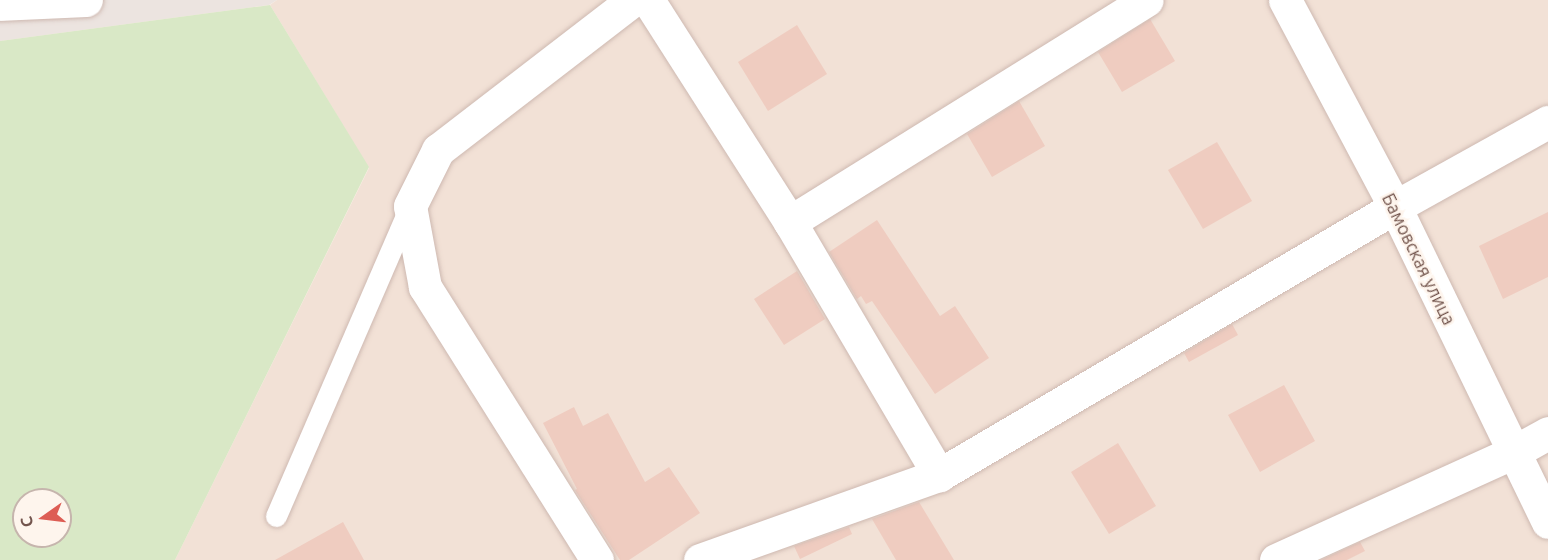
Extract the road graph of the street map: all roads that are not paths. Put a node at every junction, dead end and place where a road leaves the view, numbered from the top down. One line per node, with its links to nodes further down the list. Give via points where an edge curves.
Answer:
1 (86, 0): 6 (street)
2 (633, 0): 8 (street, via 438,150)
3 (648, 0): 10 (street)
4 (1146, 0): 10 (street)
5 (1285, 0): 9 (street, Бамовская улица)
6 (0, 4)
7 (1548, 122): 9 (street)
8 (410, 206): 14 (lane); 16 (street, via 425,287)
9 (1395, 207): 12 (street, Бамовская улица); 13 (street)
10 (790, 222): 13 (street)
11 (1548, 433): 12 (street)
12 (1512, 453): 15 (street, Бамовская улица); 18 (street)
13 (939, 475): 17 (street)
14 (276, 516)
15 (1548, 522)
16 (597, 560)
17 (700, 560)
18 (1276, 560)

